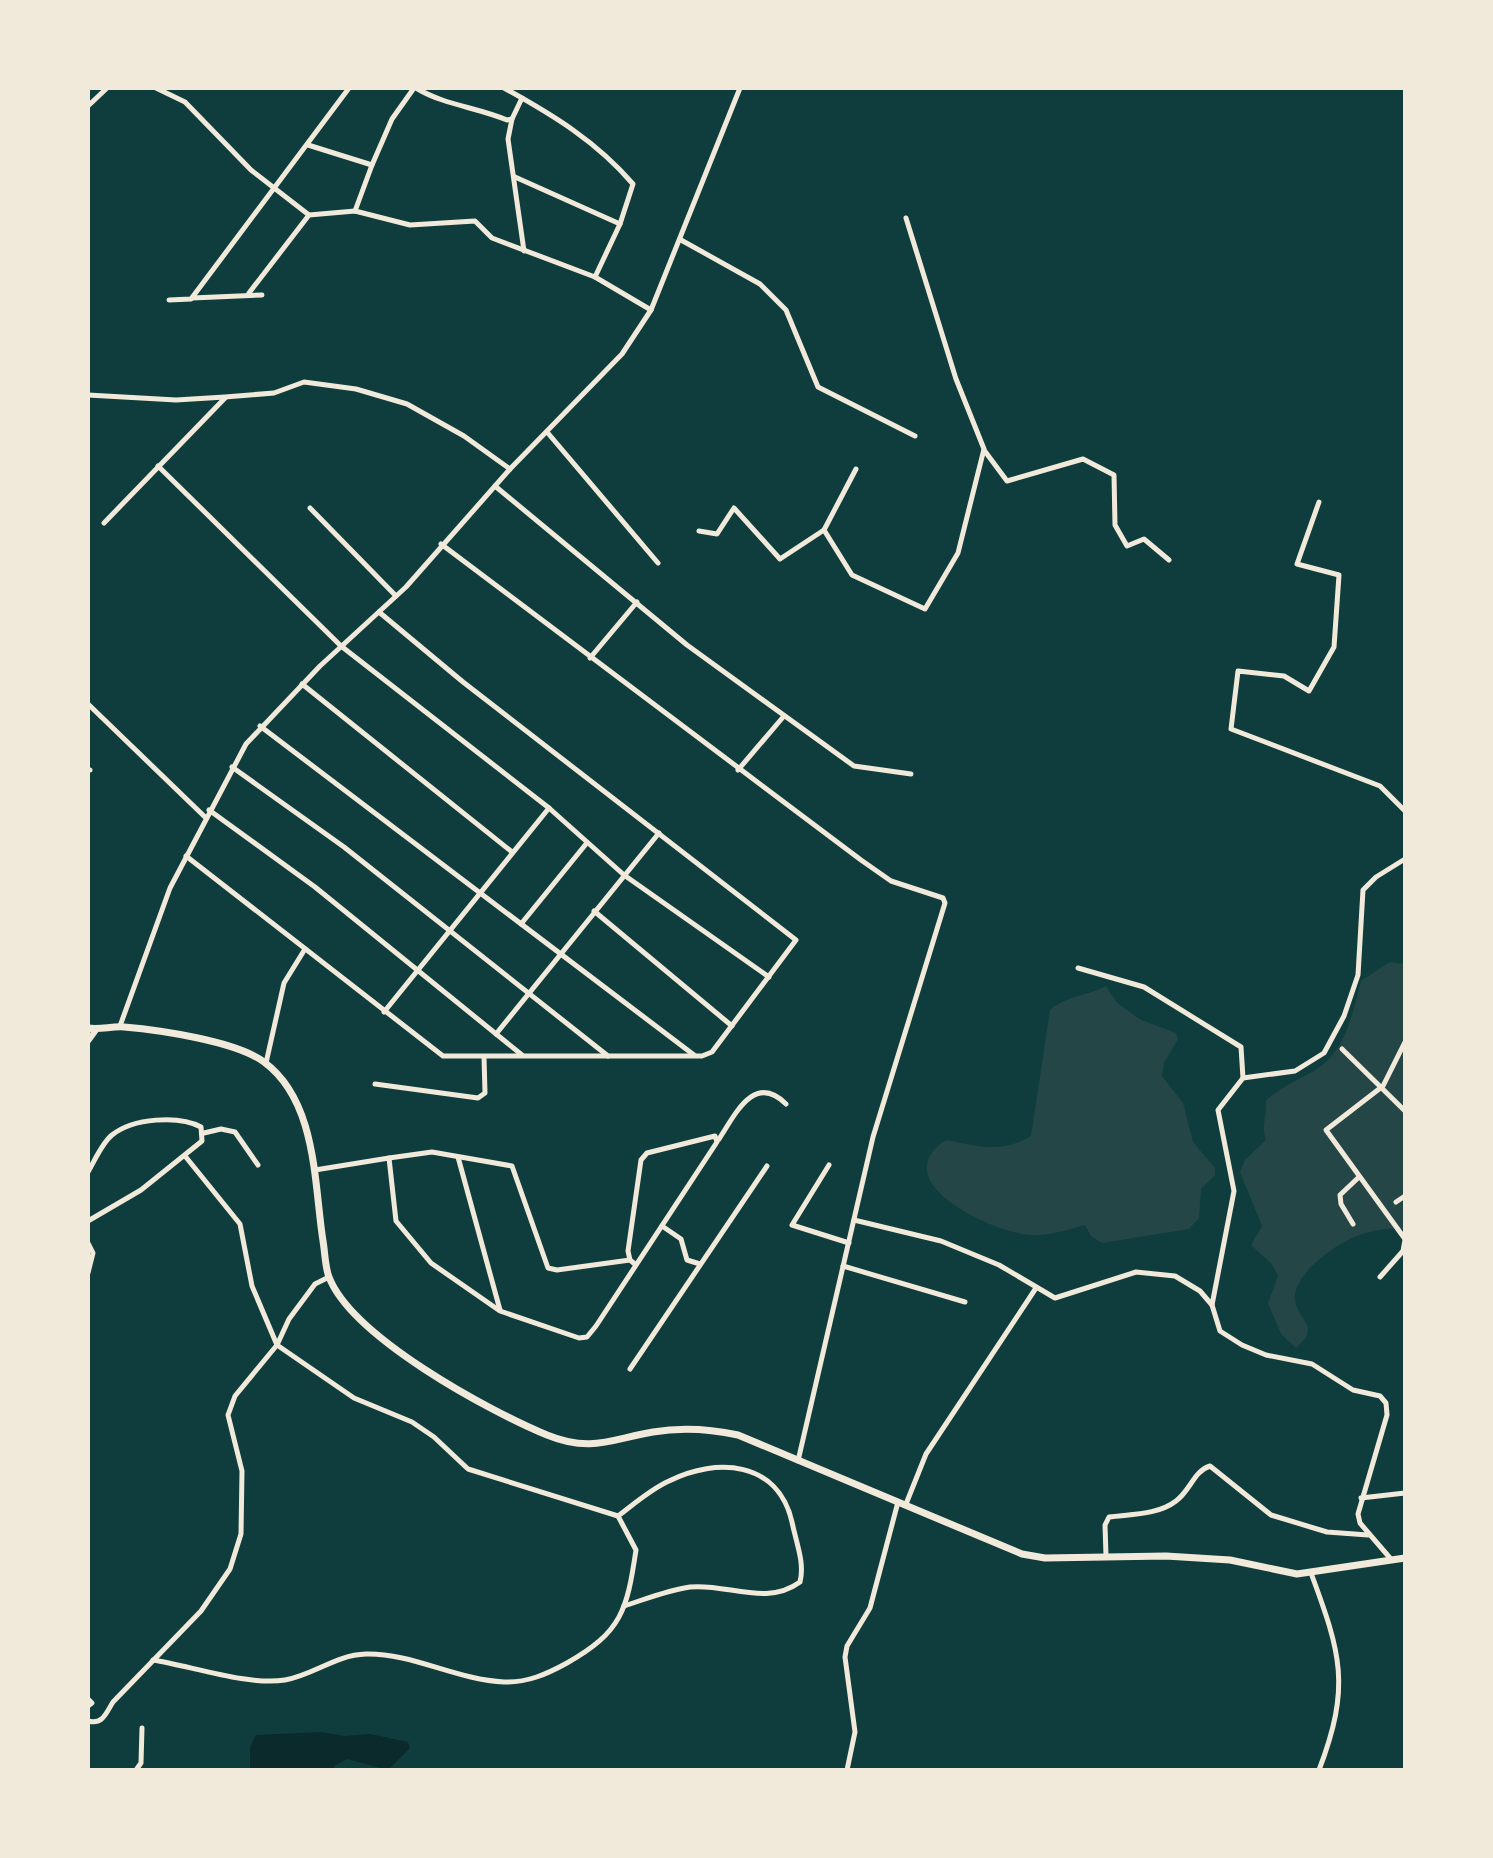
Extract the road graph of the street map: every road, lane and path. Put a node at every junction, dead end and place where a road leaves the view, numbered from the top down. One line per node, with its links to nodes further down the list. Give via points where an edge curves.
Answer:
1 (107, 88): 8 (street)
2 (156, 88): 13 (street, via 185,102)
3 (349, 88): 10 (street)
4 (415, 88): 9 (street, via 437,100); 11 (street, via 392,119)
5 (504, 88): 7 (street)
6 (740, 88): 18 (street)
7 (522, 98): 9 (street); 17 (street, via 565,122 605,153 633,184)
8 (88, 106)
9 (512, 119): 12 (street, via 508,139)
10 (308, 145): 11 (street); 13 (street)
11 (372, 165): 14 (street)
12 (514, 177): 17 (street); 19 (street)
13 (273, 189): 15 (street); 23 (street)
14 (355, 211): 15 (street); 19 (street, via 410,225 475,221 492,238)
15 (309, 215): 21 (street)
16 (906, 218): 30 (street, via 956,379)
17 (620, 224): 20 (street)
18 (681, 240): 25 (street); 29 (street, via 760,284 786,310 818,387)
19 (524, 251): 20 (street)
20 (595, 277): 25 (street)
21 (249, 293): 22 (street); 23 (street)
22 (262, 295)
23 (191, 299): 24 (street)
24 (169, 300)
25 (651, 310): 28 (street, via 622,354)
26 (88, 395): 27 (street)
27 (225, 397): 31 (street); 32 (street, via 274,393 304,382 356,389 407,404)
28 (547, 432): 32 (street); 42 (street)
29 (915, 436)
30 (984, 449): 38 (street, via 958,553 925,609 852,575); 41 (street, via 1007,481 1083,459 1114,475 1115,525 1127,546 1144,539)
31 (158, 466): 37 (street); 46 (street)
32 (510, 469): 34 (street)
33 (856, 469): 38 (street)
34 (495, 486): 40 (street); 44 (street)
35 (1319, 502): 56 (street, via 1297,564 1339,575 1334,647 1309,691 1284,676 1238,671 1231,729 1380,786)
36 (310, 508): 43 (street)
37 (104, 523)
38 (824, 530): 39 (street, via 780,559 734,508 717,534)
39 (699, 531)
40 (441, 544): 43 (street); 47 (street)
41 (1169, 560)
42 (658, 563)
43 (396, 596): 45 (street)
44 (637, 602): 47 (street); 50 (street)
45 (379, 612): 46 (street); 58 (street)
46 (341, 646): 48 (street); 55 (street)
47 (590, 658): 53 (street)
48 (302, 684): 51 (street); 60 (street)
49 (88, 704): 57 (street)
50 (784, 715): 53 (street); 54 (street, via 854,766)
51 (260, 726): 52 (street); 64 (street)
52 (232, 767): 57 (street); 67 (street, via 344,847)
53 (738, 770): 105 (street, via 891,881 945,903 873,1137)
54 (911, 774)
55 (549, 808): 59 (street); 60 (street)
56 (1405, 811)
57 (207, 814): 61 (street); 71 (street, via 315,887)
58 (659, 833): 63 (street); 72 (street, via 796,940)
59 (586, 844): 63 (street); 66 (street)
60 (512, 852): 64 (street)
61 (186, 856): 68 (street); 75 (street)
62 (1405, 859): 87 (street, via 1363,890 1358,975 1324,1053 1295,1071)
63 (624, 875): 65 (street); 72 (street)
64 (479, 893): 66 (street); 67 (street)
65 (594, 911): 69 (street); 76 (street)
66 (521, 924): 69 (street)
67 (448, 931): 71 (street); 73 (street)
68 (305, 949): 74 (street); 86 (street, via 284,983)
69 (562, 952): 73 (street); 82 (street)
70 (1078, 968): 87 (street, via 1144,987 1241,1047)
71 (415, 970): 74 (street); 78 (street)
72 (769, 977): 76 (street)
73 (530, 992): 78 (street); 84 (street)
74 (384, 1012): 85 (street, via 443,1056)
75 (120, 1026): 77 (main road); 86 (main road, via 192,1037)
76 (732, 1026): 82 (street, via 712,1052)
77 (92, 1029): 79 (street)
78 (495, 1034): 83 (street)
79 (88, 1041)
80 (1405, 1042): 89 (street)
81 (1342, 1049): 89 (street)
82 (695, 1055): 84 (street)
83 (523, 1056): 84 (street); 85 (street)
84 (608, 1056)
85 (484, 1057): 88 (street, via 485,1093 478,1098)
86 (266, 1063): 100 (main road, via 288,1086 306,1126)
87 (1243, 1078): 122 (street, via 1218,1110 1234,1191)
88 (375, 1084)
89 (1383, 1086): 91 (street); 102 (street, via 1327,1126 1327,1135)
90 (786, 1104): 93 (street, via 779,1096 760,1091 749,1095)
91 (1405, 1111)
92 (204, 1133): 94 (street); 97 (street, via 235,1132); 101 (street, via 190,1121 123,1128 109,1137)
93 (718, 1140): 108 (street); 113 (street, via 710,1136 647,1153 641,1160)
94 (185, 1156): 106 (street); 124 (street, via 240,1224 252,1286)
95 (458, 1157): 96 (street, via 432,1152); 113 (street, via 512,1166 548,1268); 123 (street)
96 (389, 1158): 100 (street); 123 (street, via 394,1214 407,1237 449,1278)
97 (258, 1165)
98 (829, 1165): 111 (street, via 792,1225)
99 (767, 1166): 114 (street)
100 (312, 1171): 118 (main road)
101 (88, 1172)
102 (1359, 1177): 107 (street, via 1340,1195); 109 (street)
103 (1405, 1196): 104 (street)
104 (1396, 1202)
105 (854, 1220): 111 (street); 120 (street, via 941,1241 999,1265)
106 (88, 1221)
107 (1353, 1224)
108 (662, 1226): 114 (street, via 681,1239 687,1260); 115 (street)
109 (1405, 1240): 112 (street)
110 (88, 1243): 117 (street, via 93,1253)
111 (849, 1243): 116 (street)
112 (1404, 1253): 119 (street)
113 (630, 1260): 115 (street)
114 (701, 1264): 125 (street)
115 (636, 1265): 123 (street, via 587,1337)
116 (843, 1266): 121 (street); 126 (street)
117 (88, 1273)
118 (329, 1277): 124 (street, via 315,1284); 126 (main road, via 352,1310 407,1358 484,1406 550,1436 614,1443 653,1432 715,1430 757,1442)
119 (1380, 1277)
120 (1036, 1288): 122 (street, via 1055,1298 1136,1272 1165,1273 1187,1282); 129 (street, via 926,1454)
121 (965, 1302)
122 (1212, 1305): 128 (street, via 1220,1331 1242,1345 1312,1364 1353,1390 1384,1399 1384,1430)
123 (500, 1311)
124 (277, 1345): 130 (street, via 354,1398 412,1422 468,1469); 137 (street, via 235,1396 228,1415 242,1471 241,1534 230,1569 201,1611)
125 (630, 1369)
126 (797, 1463): 129 (main road)
127 (1405, 1493): 128 (street)
128 (1361, 1498): 131 (street, via 1360,1523)
129 (902, 1503): 132 (main road, via 1022,1554); 143 (street, via 870,1608 847,1646 855,1732)
130 (618, 1516): 136 (street, via 636,1550); 136 (street, via 668,1481 728,1466 778,1489 803,1571 800,1582 775,1592 746,1595 694,1587)
131 (1369, 1535): 132 (street, via 1327,1532 1271,1515 1210,1466 1163,1509 1109,1517); 133 (street)
132 (1106, 1556): 135 (main road, via 1230,1560)
133 (1390, 1558): 134 (main road); 135 (main road)
134 (1405, 1558)
135 (1311, 1573): 144 (street, via 1335,1638 1342,1684 1334,1732)
136 (624, 1606): 137 (street, via 607,1637 529,1680 503,1682 380,1655 329,1661 299,1678 280,1681)
137 (153, 1660): 140 (street, via 113,1702 105,1718)
138 (88, 1699): 139 (street)
139 (88, 1706)
140 (88, 1721)
141 (142, 1728): 142 (street)
142 (136, 1770)
143 (847, 1770)
144 (1319, 1770)

